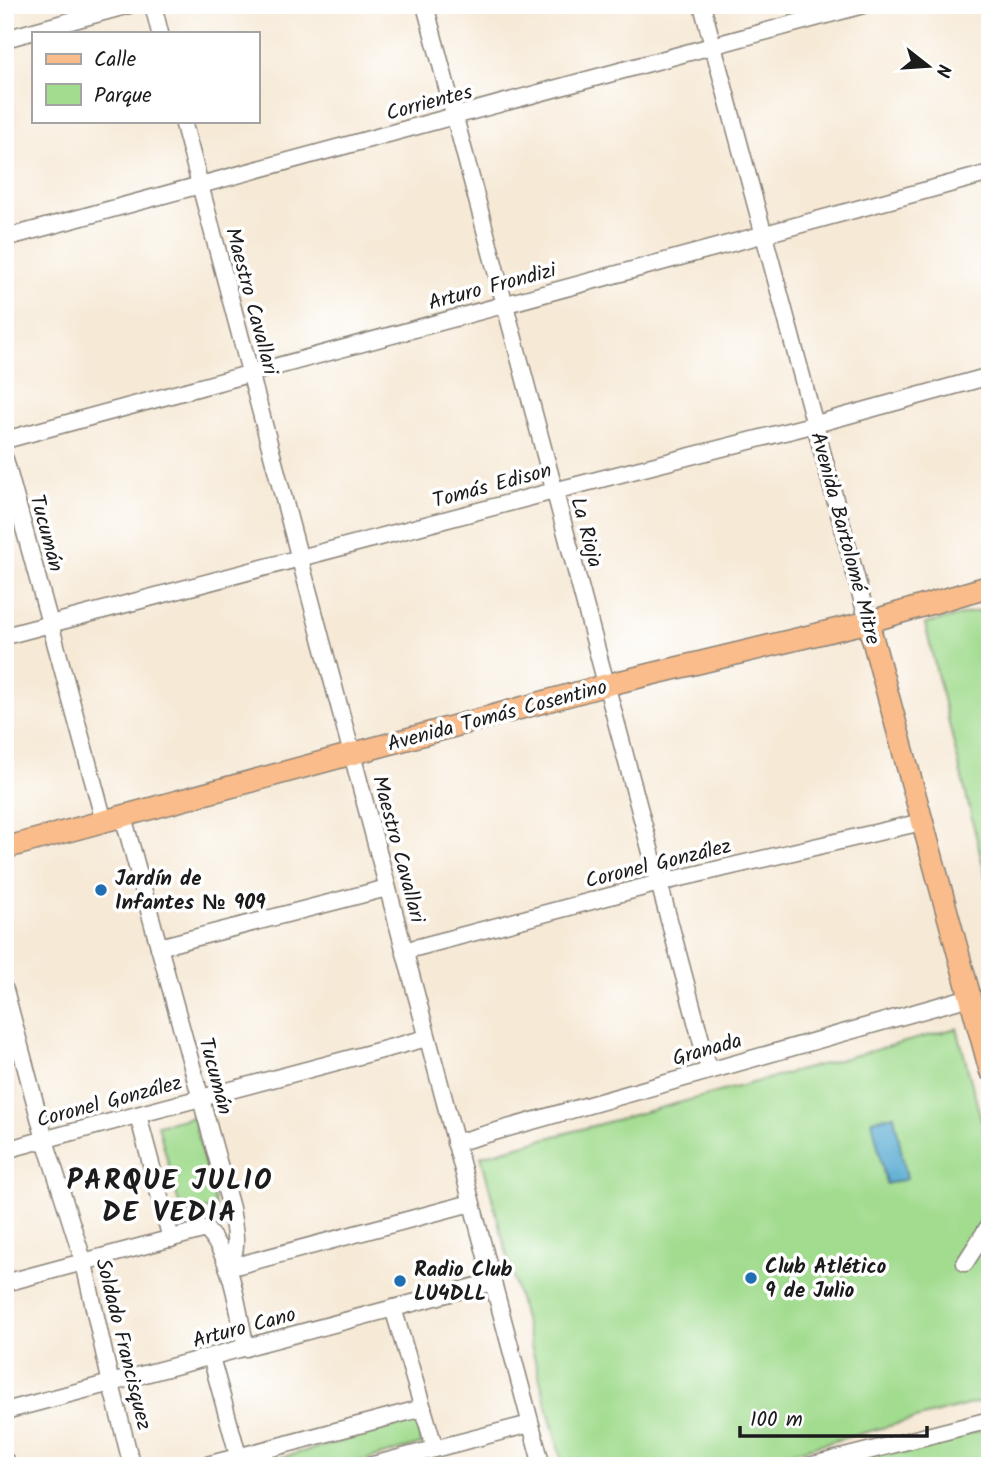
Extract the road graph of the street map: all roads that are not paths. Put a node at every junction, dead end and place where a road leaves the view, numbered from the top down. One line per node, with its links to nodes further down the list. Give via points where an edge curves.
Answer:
1 (129, 5): 7 (street)
2 (153, 5): 6 (street)
3 (425, 5): 9 (street, La Rioja)
4 (702, 5): 8 (street, Avenida Bartolomé Mitre)
5 (863, 5): 8 (street, Corrientes)
6 (160, 32)
7 (5, 39)
8 (713, 46): 9 (street, Corrientes); 13 (street, Avenida Bartolomé Mitre)
9 (454, 116): 12 (street, Corrientes); 15 (street, La Rioja)
10 (183, 122): 12 (street, Maestro Cavallari)
11 (990, 173): 13 (street, Arturo Frondizi)
12 (200, 186): 14 (street, Corrientes); 16 (street, Maestro Cavallari)
13 (763, 234): 15 (street, Arturo Frondizi); 18 (street, Avenida Bartolomé Mitre)
14 (5, 238)
15 (504, 305): 16 (street, Arturo Frondizi); 21 (street, La Rioja)
16 (250, 373): 19 (street, Arturo Frondizi); 22 (street, Maestro Cavallari)
17 (990, 376): 18 (street, Tomás Edison)
18 (816, 424): 21 (street, Tomás Edison); 24 (street, Avenida Bartolomé Mitre)
19 (5, 440)
20 (5, 459): 25 (street, Tucumán)
21 (554, 491): 22 (street, Tomás Edison); 27 (street, La Rioja)
22 (299, 558): 25 (street, Tomás Edison); 28 (street, Maestro Cavallari)
23 (990, 586): 24 (main road, Avenida Tomás Cosentino)
24 (868, 622): 27 (main road, Avenida Tomás Cosentino); 30 (main road, Avenida Bartolomé Mitre)
25 (51, 625): 26 (street, Tomás Edison); 29 (street, Tucumán)
26 (5, 636)
27 (606, 685): 28 (main road, Avenida Tomás Cosentino); 32 (street, La Rioja)
28 (352, 754): 29 (main road, Avenida Tomás Cosentino); 33 (street, Maestro Cavallari)
29 (113, 819): 31 (main road, Avenida Tomás Cosentino); 34 (street, Tucumán)
30 (922, 822): 32 (street, Coronel González); 37 (main road, Avenida Bartolomé Mitre)
31 (5, 848)
32 (659, 883): 35 (street, Coronel González); 39 (street, La Rioja)
33 (387, 888): 34 (street); 35 (street, Maestro Cavallari)
34 (159, 947): 41 (street, Tucumán)
35 (404, 951): 38 (street, Maestro Cavallari)
36 (5, 990): 43 (street, Soldado Francisquez)
37 (971, 998): 39 (street, Granada); 40 (main road, Avenida Bartolomé Mitre)
38 (427, 1038): 41 (street, Coronel González); 44 (street, Maestro Cavallari)
39 (709, 1070): 44 (street, Granada)
40 (990, 1070)
41 (201, 1099): 42 (street, Coronel González); 51 (street, Tucumán, via 231,1208 236,1242)
42 (138, 1115): 43 (street, Coronel González); 48 (street)
43 (45, 1140): 45 (street, Coronel González); 49 (street, Soldado Francisquez)
44 (455, 1143): 46 (street, Maestro Cavallari)
45 (5, 1150)
46 (471, 1203): 51 (street); 52 (street, Maestro Cavallari)
47 (990, 1224): 50 (street)
48 (171, 1239): 49 (street); 51 (street, via 206,1229 219,1243)
49 (83, 1263): 53 (street); 57 (street, Soldado Francisquez)
50 (965, 1263)
51 (228, 1268): 55 (street, Tucumán)
52 (492, 1282): 54 (street, Arturo Cano); 61 (street, Maestro Cavallari)
53 (5, 1283)
54 (393, 1308): 55 (street, Arturo Cano); 58 (street)
55 (246, 1348): 56 (street, Arturo Cano)
56 (211, 1357): 57 (street, Arturo Cano); 63 (street)
57 (111, 1384): 59 (street, Arturo Cano); 66 (street, Soldado Francisquez)
58 (423, 1408): 62 (street); 63 (street)
59 (5, 1411)
60 (990, 1420): 65 (street)
61 (530, 1424): 62 (street); 69 (street, Maestro Cavallari)
62 (435, 1449): 64 (street)
63 (240, 1461): 67 (street)
64 (398, 1462): 68 (street)
65 (816, 1465)
66 (132, 1466)
67 (203, 1466)
68 (369, 1466)
69 (542, 1466)

